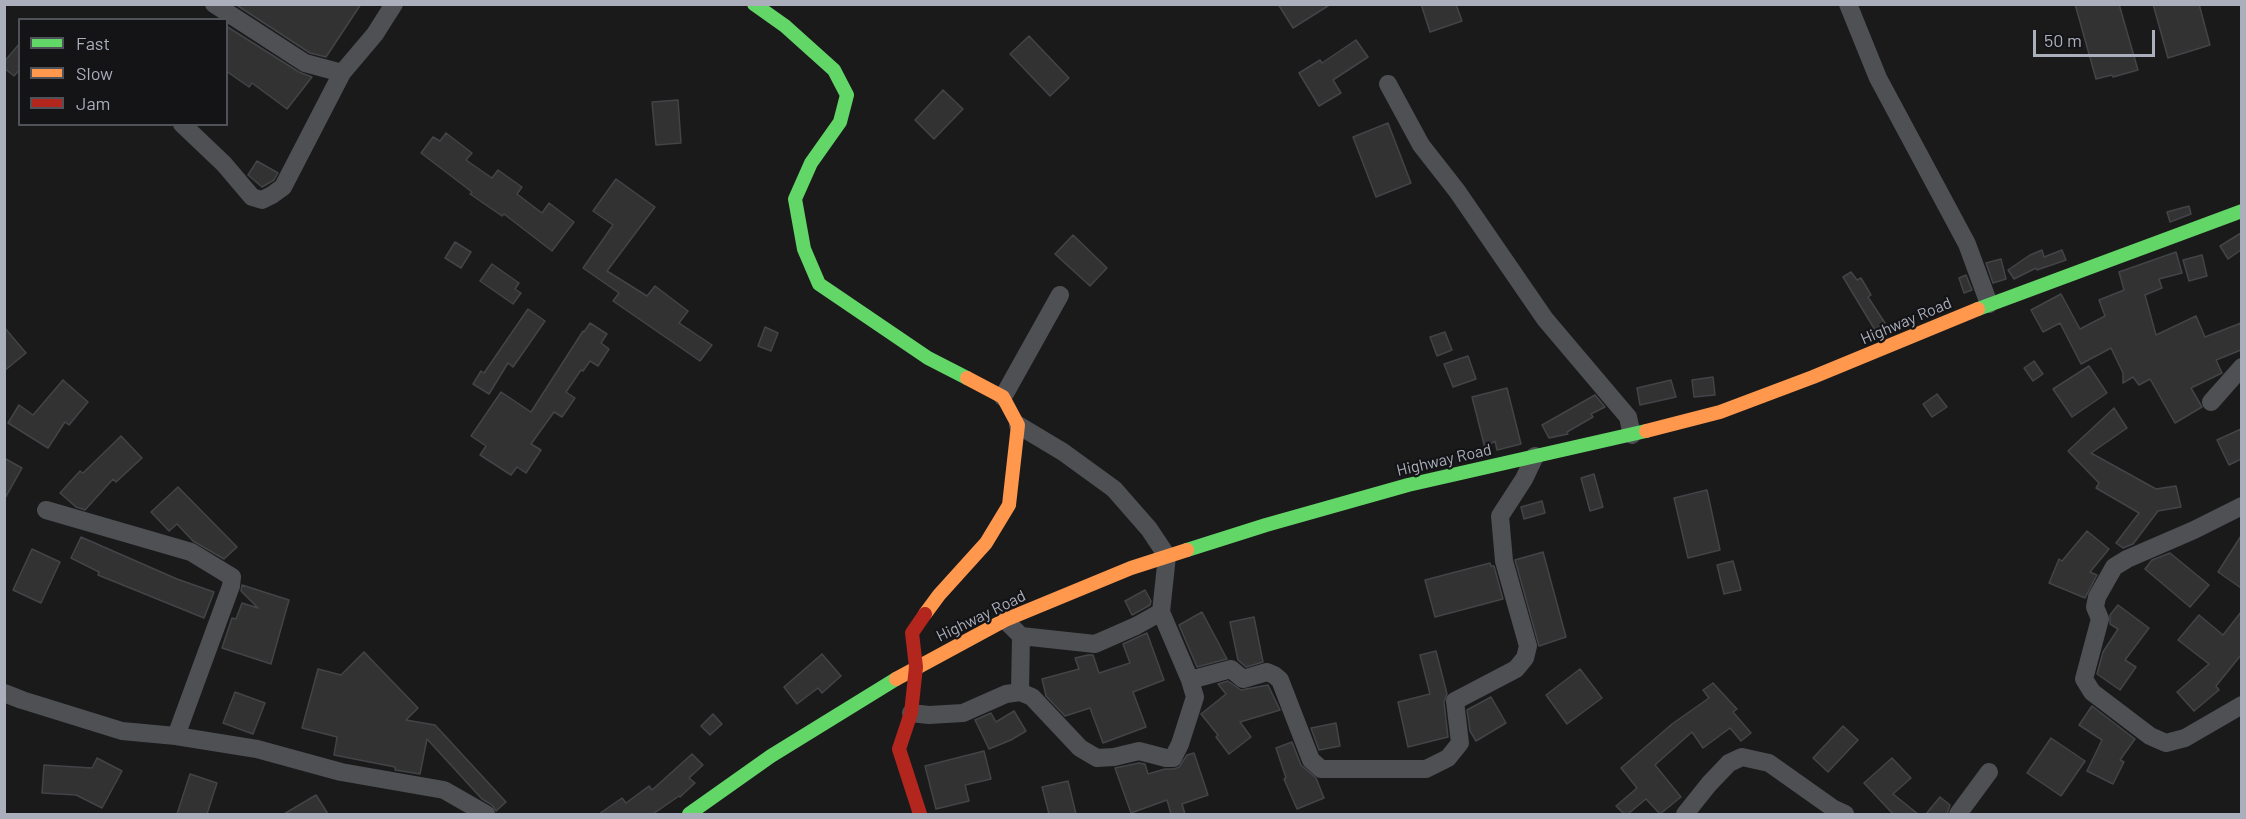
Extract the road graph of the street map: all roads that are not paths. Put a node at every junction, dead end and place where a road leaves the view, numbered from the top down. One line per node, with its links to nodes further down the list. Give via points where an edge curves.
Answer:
1 (214, 4): 5 (street, via 305,63)
2 (394, 4): 5 (street)
3 (754, 4): 12 (street, via 834,70 847,95 840,122 811,163 795,199 804,249 819,284 928,358)
4 (1848, 4): 10 (street, via 1878,78 1967,244)
5 (342, 73): 7 (street, via 283,187 262,200 252,197)
6 (1388, 84): 15 (street, via 1421,145 1545,319 1628,417)
7 (184, 126)
8 (2241, 211): 10 (street, Highway Road)
9 (1060, 296): 12 (street)
10 (1989, 304): 15 (street, Highway Road, via 1720,412)
11 (2241, 367): 13 (street)
12 (1003, 397): 14 (street)
13 (2211, 402)
14 (1018, 425): 19 (street, via 1114,489); 23 (street, via 1009,505 986,543 939,595 912,633)
15 (1632, 435): 16 (street, Highway Road)
16 (1535, 456): 19 (street, Highway Road, via 1408,485); 24 (street, via 1500,516 1504,561 1528,646 1525,658 1516,669 1455,701 1460,743 1448,758 1426,769 1321,769 1311,760 1275,675 1267,672 1243,680 1231,669)
17 (2241, 506): 27 (street, via 2114,567 2097,597 2095,607 2100,619 2084,679 2092,692 2150,736 2166,743 2185,738)
18 (46, 510): 29 (street, via 190,552 232,577)
19 (1167, 556): 20 (street); 21 (street, Highway Road)
20 (1161, 612): 22 (street, via 1095,644); 24 (street)
21 (1005, 620): 22 (street); 23 (street, Highway Road)
22 (1021, 636): 25 (street)
23 (916, 667): 28 (street); 32 (street, Highway Road, via 771,756)
24 (1190, 680): 25 (street, via 1195,697 1173,758 1139,751 1097,758 1080,748 1032,698)
25 (1020, 692): 28 (street, via 963,713)
26 (4, 693): 29 (street, via 122,731)
27 (2241, 705)
28 (911, 713): 33 (street, via 898,749)
29 (176, 736): 31 (street, via 257,749 341,772 444,790)
30 (1989, 772): 36 (street)
31 (486, 814)
32 (689, 814)
33 (920, 814)
34 (1685, 814): 35 (street, via 1729,763 1742,757 1769,763)
35 (1845, 814)
36 (1958, 814)

